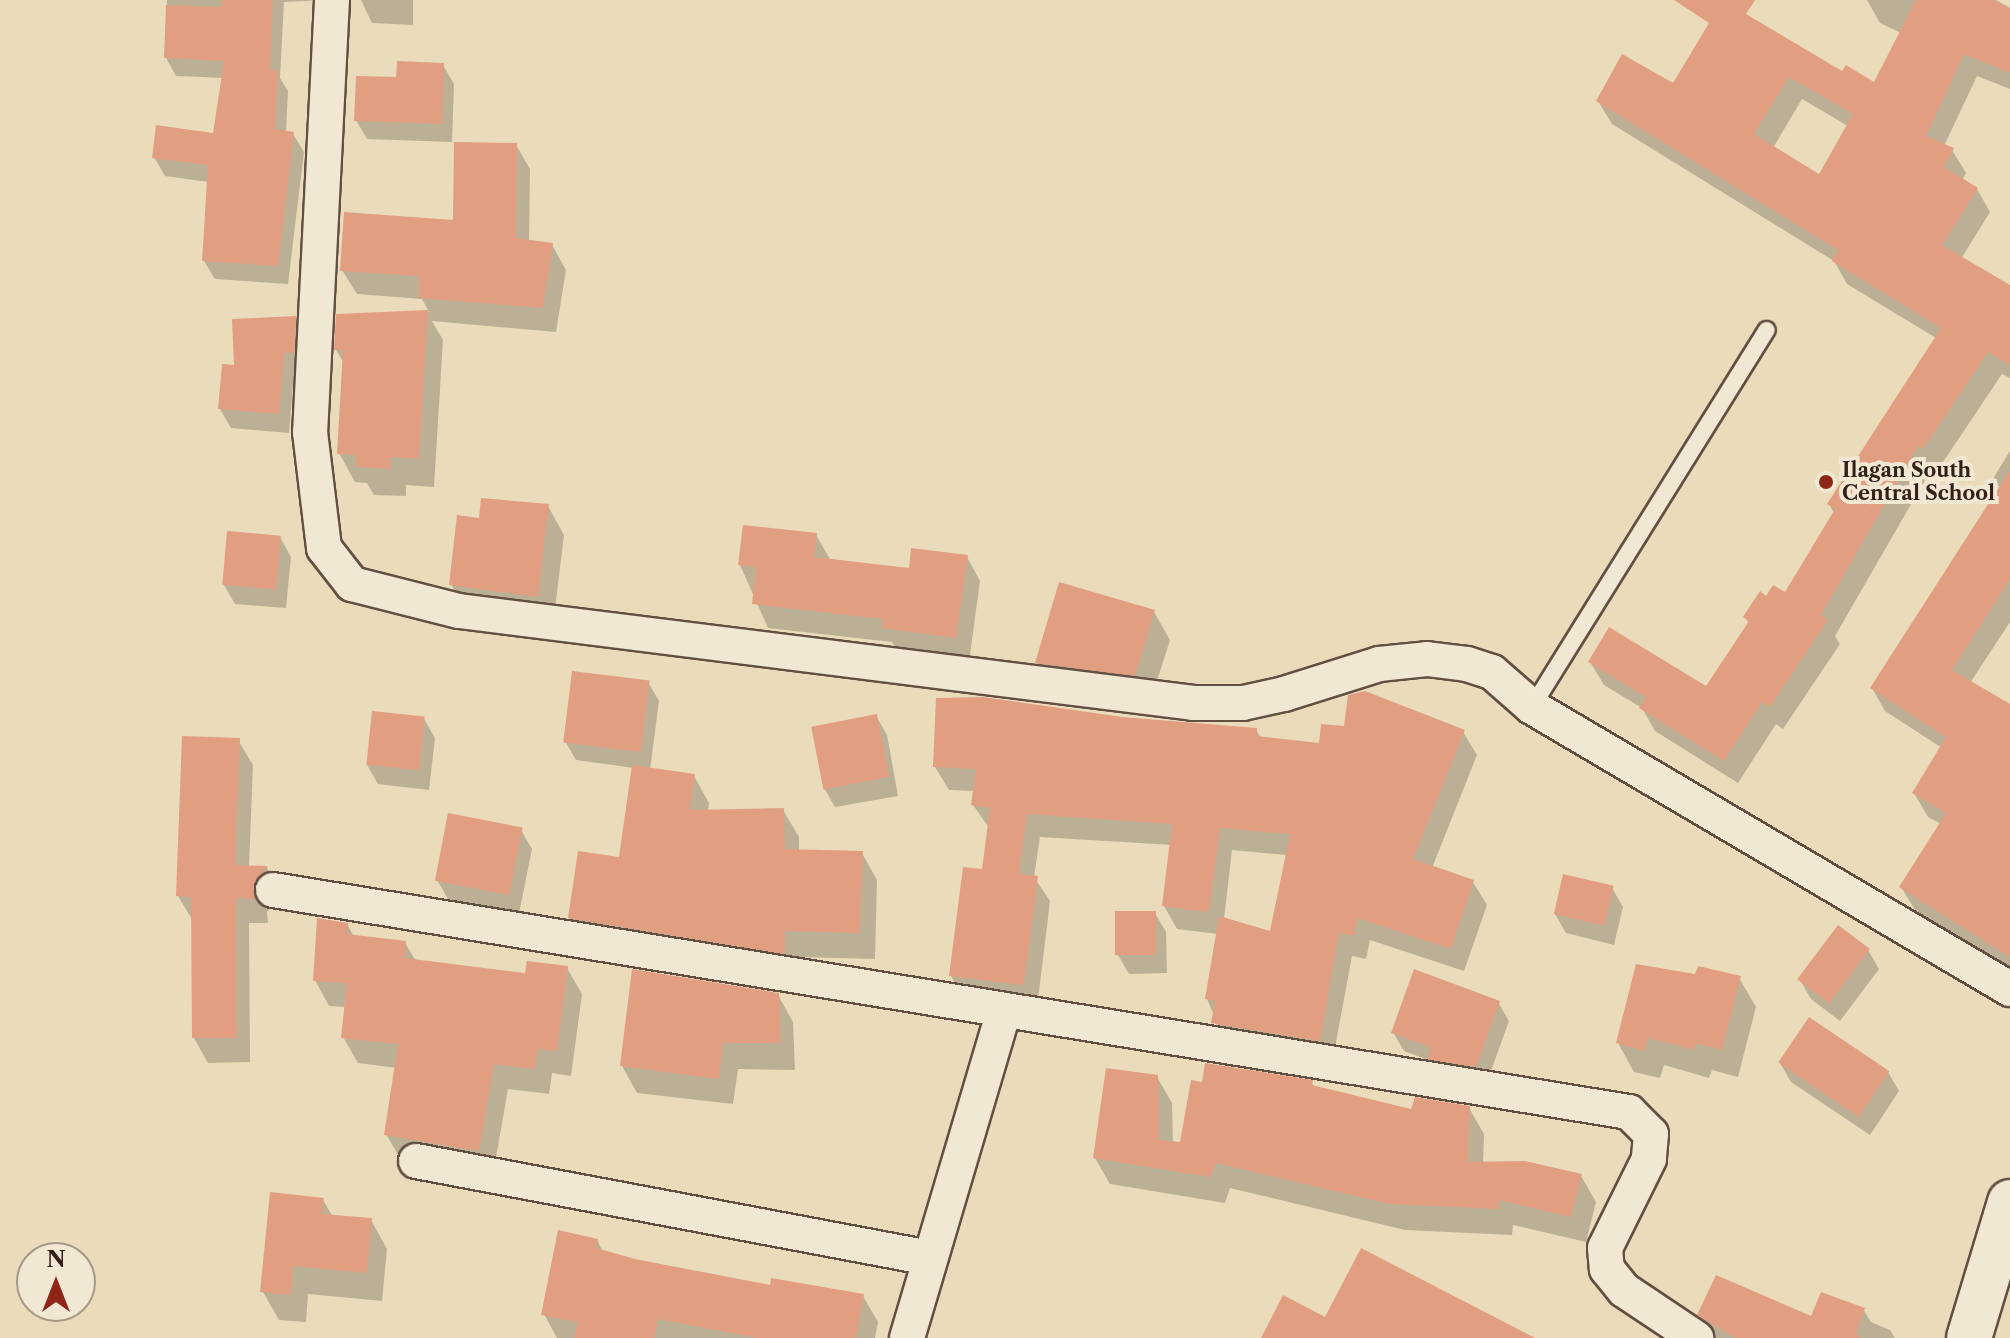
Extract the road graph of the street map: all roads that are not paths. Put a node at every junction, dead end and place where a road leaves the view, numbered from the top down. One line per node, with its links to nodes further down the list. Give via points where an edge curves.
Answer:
1 (332, 0): 3 (street, via 310,432 324,548 352,584 472,613 1193,703 1243,703 1379,664 1427,659 1492,672)
2 (1767, 330): 3 (lane)
3 (1532, 707): 5 (street)
4 (273, 890): 6 (street)
5 (2010, 989)
6 (1004, 1010): 9 (street); 11 (street, via 1629,1112 1651,1134 1649,1159 1605,1248 1607,1269 1624,1290)
7 (416, 1161): 9 (street)
8 (2010, 1202): 12 (street)
9 (930, 1258): 10 (street)
10 (907, 1338)
11 (1696, 1338)
12 (1969, 1338)

